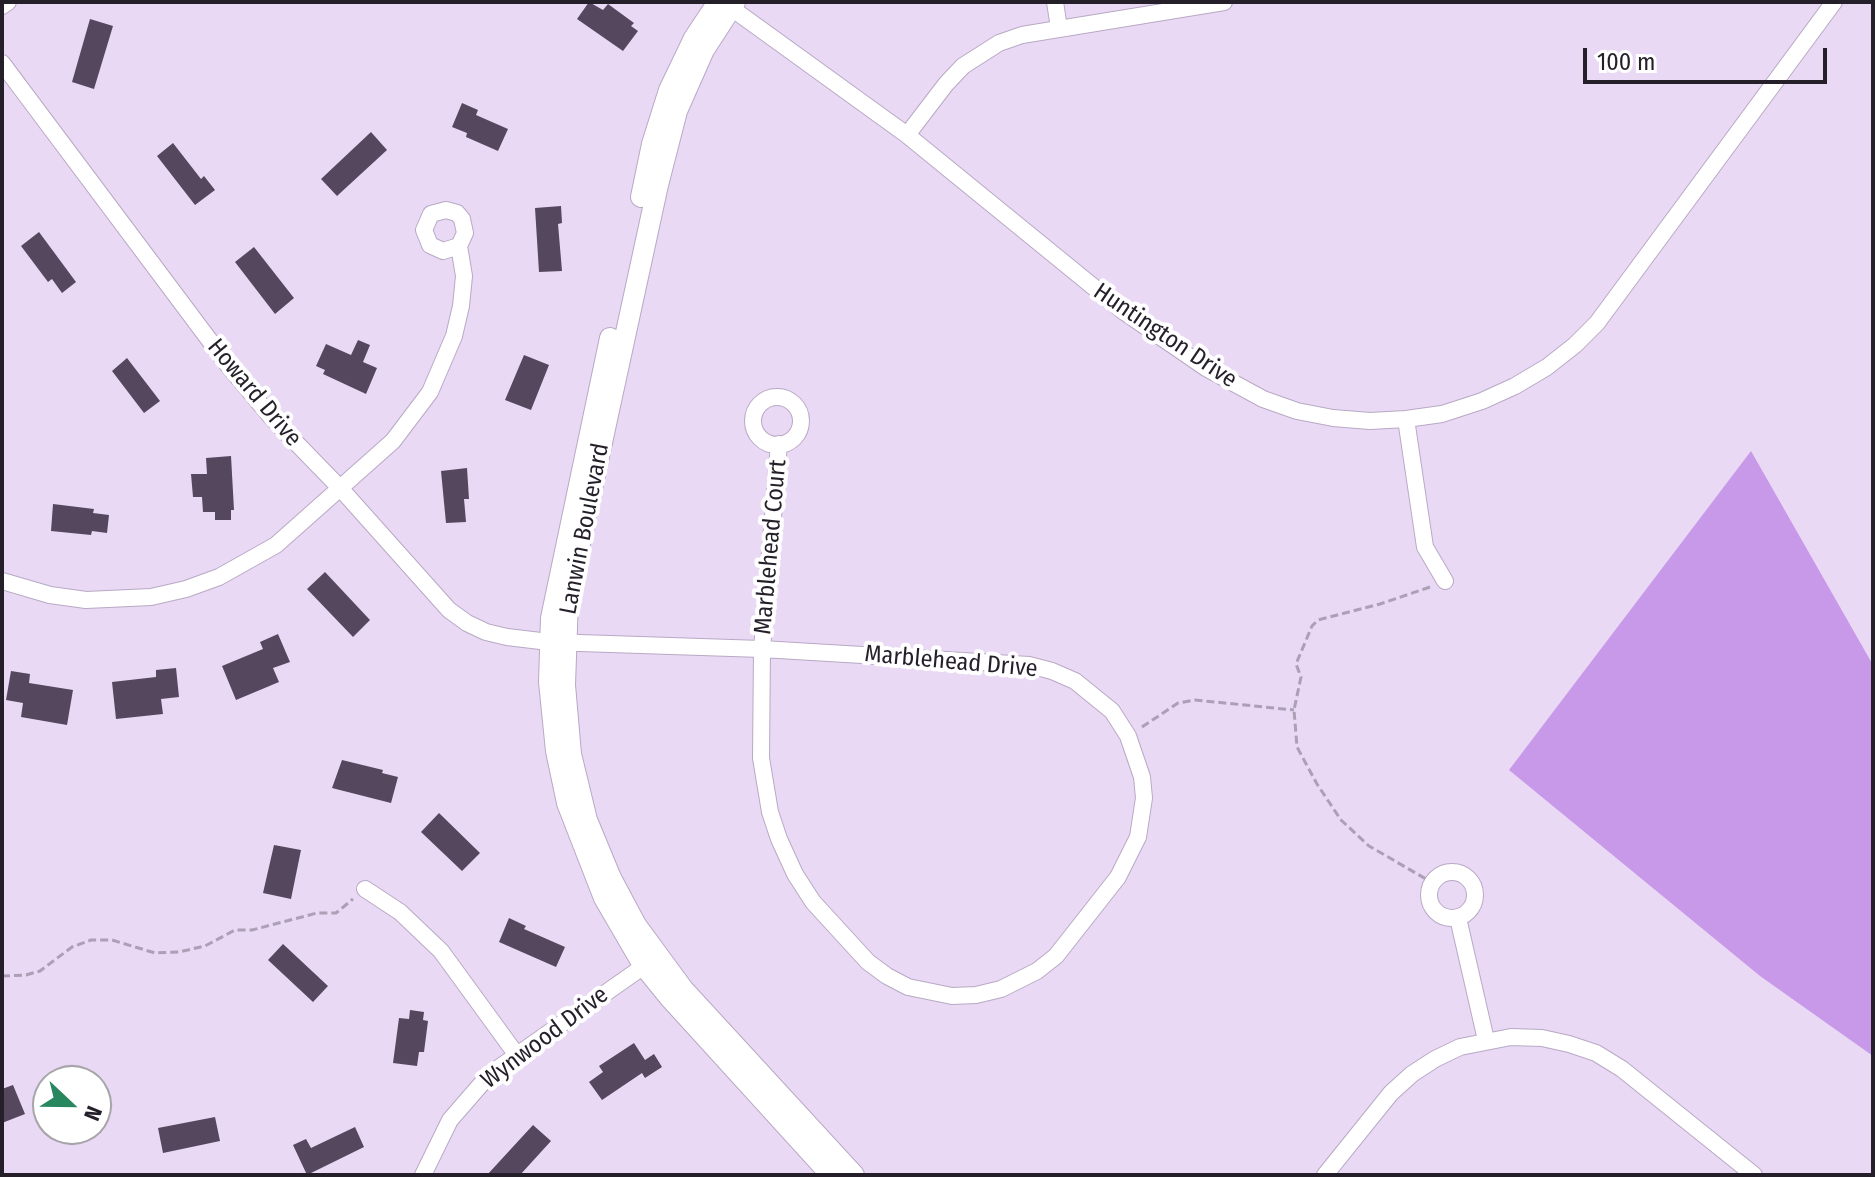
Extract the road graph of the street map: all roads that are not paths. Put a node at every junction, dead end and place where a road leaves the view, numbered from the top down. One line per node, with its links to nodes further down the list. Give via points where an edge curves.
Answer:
1 (8, 2): 6 (street)
2 (1055, 2): 7 (street)
3 (1224, 2): 7 (street)
4 (1834, 2): 11 (street, Huntington Drive, via 1597,323 1575,345 1526,380 1482,401)
5 (726, 3): 9 (street, Huntington Drive); 16 (street, Lanwin Boulevard, via 694,38 669,90 652,144 555,589)
6 (2, 6)
7 (1059, 28): 9 (street, via 1022,35 981,53 946,84)
8 (2, 63): 13 (street, Howard Drive, via 231,369)
9 (907, 135): 11 (street, Huntington Drive, via 1123,311 1230,383 1297,411 1370,421)
10 (459, 246): 13 (street, via 461,306 444,365 413,418)
11 (1406, 419): 15 (street, via 1425,547)
12 (779, 444): 17 (street, Marblehead Court)
13 (341, 489): 14 (street, via 250,562 186,589 136,599 86,600); 16 (street, Howard Drive, via 449,610 467,623 486,632)
14 (2, 581)
15 (1445, 581)
16 (556, 643): 17 (street, Marblehead Drive); 20 (street, Lanwin Boulevard, via 549,682 567,803 604,898)
17 (762, 649): 17 (street, Marblehead Drive, via 763,779 779,839 813,902 868,962 908,987 976,995 1001,989 1056,956 1118,877 1138,837 1142,777 1128,736 1112,711 1075,681 1029,665)
18 (365, 889): 22 (street, via 400,912 441,951)
19 (1458, 918): 19 (street, via 1476,894 1471,881 1451,872 1438,877 1429,892 1431,905 1444,917); 21 (street)
20 (650, 961): 22 (street, Wynwood Drive); 24 (street, Lanwin Boulevard, via 669,997); 25 (street, Lanwin Boulevard, via 683,989)
21 (1486, 1040): 26 (street, via 1460,1047 1412,1074); 27 (street, via 1542,1038 1596,1053)
22 (516, 1054): 23 (street, Wynwood Drive, via 490,1074 450,1120)
23 (423, 1175)
24 (831, 1175)
25 (854, 1175)
26 (1325, 1175)
27 (1754, 1175)

